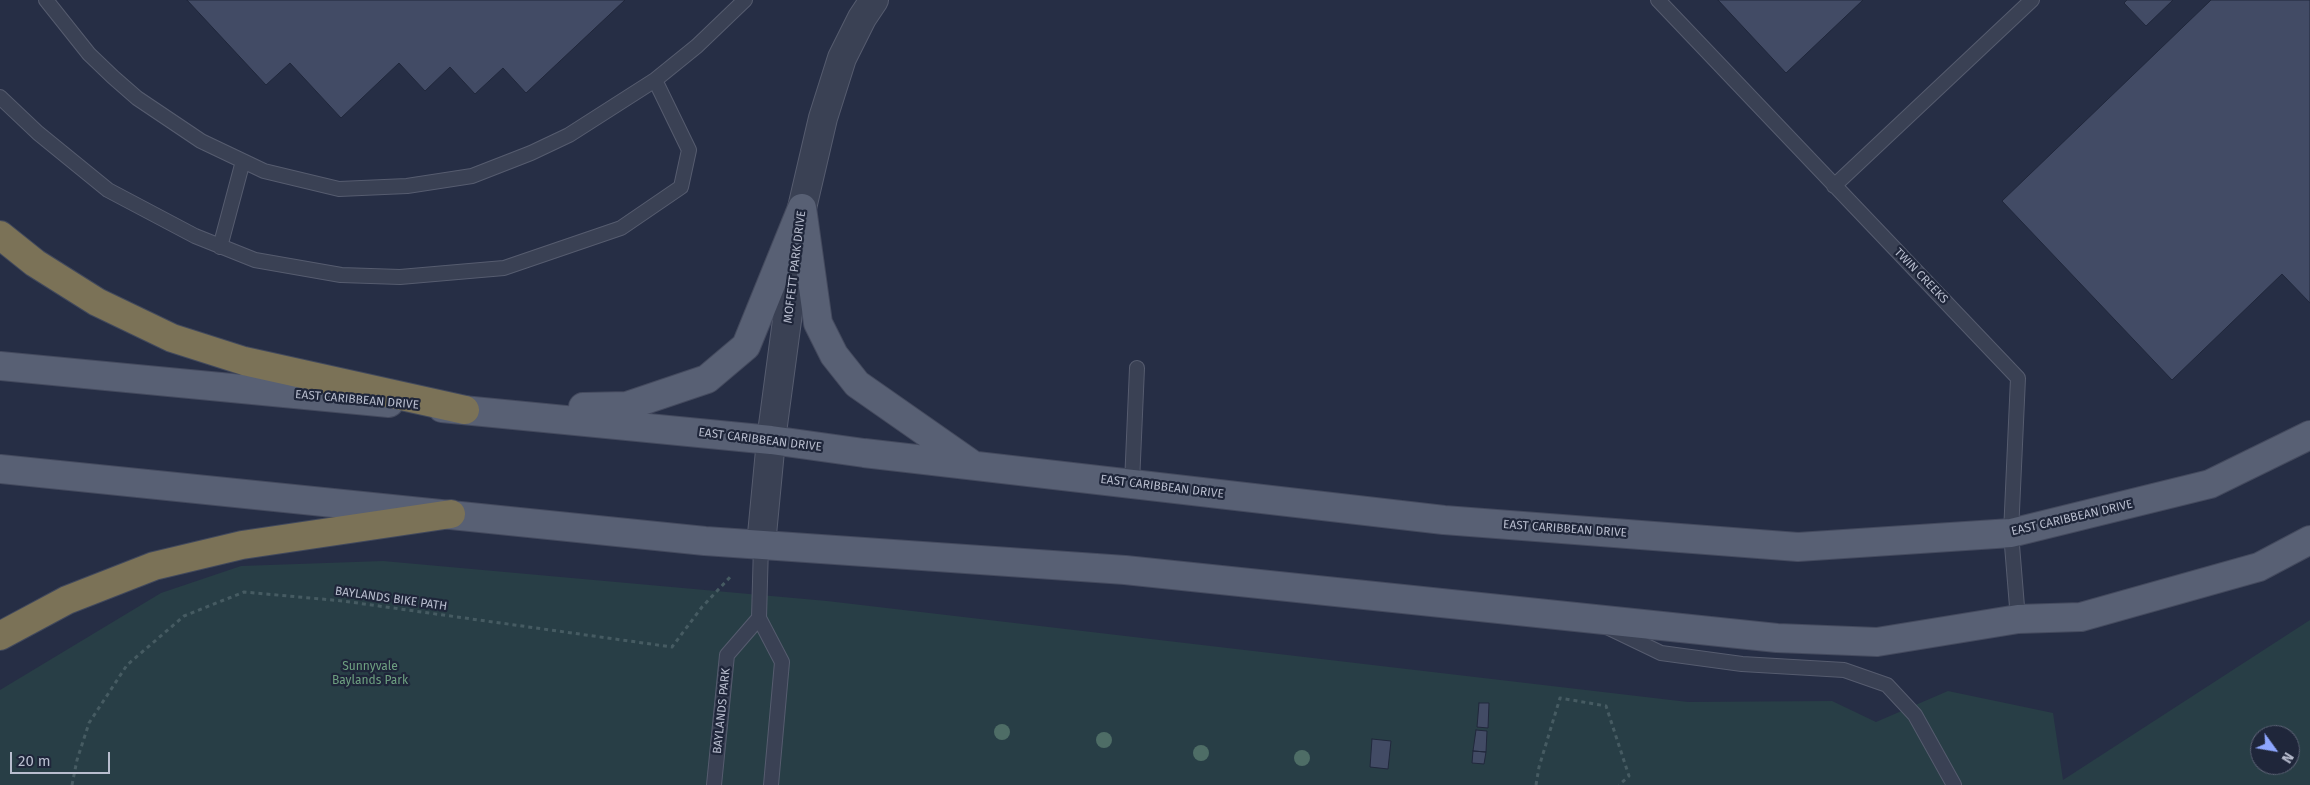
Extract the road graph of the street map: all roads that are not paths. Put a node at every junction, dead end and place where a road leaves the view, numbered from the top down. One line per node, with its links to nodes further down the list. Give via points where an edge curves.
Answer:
1 (46, 0): 8 (lane, via 89,54 137,98 201,141)
2 (745, 0): 6 (lane)
3 (874, 0): 10 (street, MOFFETT PARK DRIVE, via 842,58 823,118)
4 (1658, 0): 9 (lane, TWIN CREEKS)
5 (2032, 0): 9 (lane)
6 (655, 80): 8 (lane, via 569,135 472,176 407,186 339,189 264,171); 12 (lane, via 689,150 681,187 621,228 504,268 400,277 341,275 263,262)
7 (0, 97): 12 (lane, via 108,190)
8 (243, 161): 12 (lane)
9 (1834, 186): 22 (lane, TWIN CREEKS, via 2018,378)
10 (802, 208): 15 (main road, via 746,346 707,379 627,406); 17 (street, MOFFETT PARK DRIVE); 18 (main road, via 818,323 834,355 857,384)
11 (0, 235): 15 (highway, via 35,263 98,302 172,338 244,361)
12 (220, 247)
13 (0, 366): 15 (main road, EAST CARIBBEAN DRIVE)
14 (1137, 368): 20 (lane)
15 (465, 410): 17 (main road, EAST CARIBBEAN DRIVE)
16 (2310, 435): 22 (main road, EAST CARIBBEAN DRIVE, via 2210,484)
17 (771, 440): 18 (main road, EAST CARIBBEAN DRIVE); 24 (street, MOFFETT PARK DRIVE)
18 (973, 466): 20 (main road, EAST CARIBBEAN DRIVE)
19 (0, 469): 21 (main road)
20 (1132, 483): 22 (main road, EAST CARIBBEAN DRIVE, via 1444,520 1798,547)
21 (451, 514): 24 (main road); 28 (highway, via 242,544 154,566 67,600)
22 (2011, 533): 26 (lane, TWIN CREEKS)
23 (2310, 540): 26 (main road, via 2259,567 2108,610 2081,616)
24 (761, 545): 25 (lane); 27 (main road, via 1125,570)
25 (759, 618): 29 (lane, BAYLANDS PARK, via 727,655); 30 (lane, via 782,662)
26 (2018, 619): 27 (main road, via 1877,642 1776,638)
27 (1593, 620): 31 (lane, via 1661,653 1742,664 1844,670 1887,685 1915,715)
28 (0, 636)
29 (714, 785)
30 (771, 785)
31 (1954, 785)

